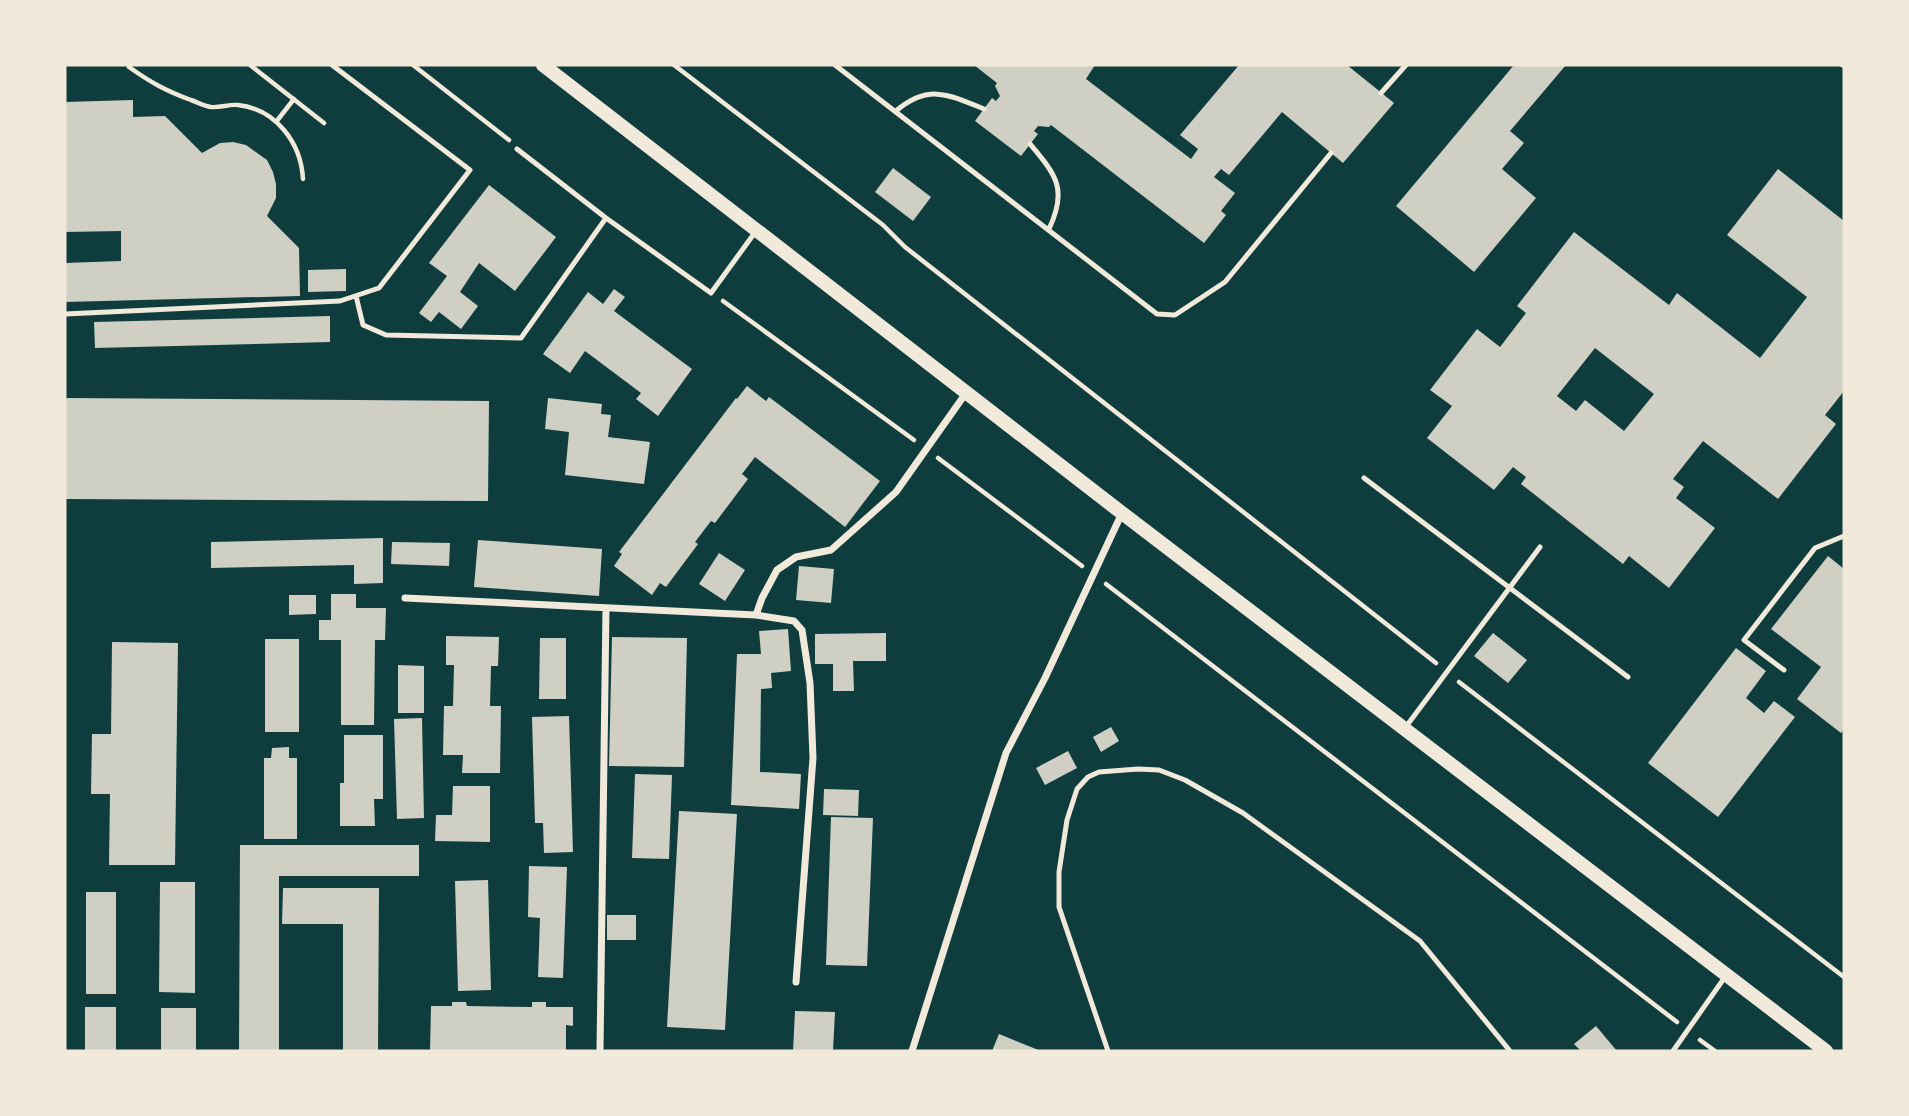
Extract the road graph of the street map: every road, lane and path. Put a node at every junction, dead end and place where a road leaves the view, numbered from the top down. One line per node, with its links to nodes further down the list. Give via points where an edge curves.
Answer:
1 (250, 65): 10 (path)
2 (332, 65): 23 (lane, via 470,170 379,288)
3 (413, 65): 16 (path)
4 (543, 65): 21 (main road)
5 (674, 65): 37 (path)
6 (835, 65): 12 (lane)
7 (1406, 65): 9 (lane)
8 (129, 67): 13 (path, via 158,88 210,107 245,107)
9 (1381, 93)
10 (294, 99): 13 (path); 14 (path)
11 (984, 109): 12 (lane, via 949,95 925,94)
12 (896, 111): 20 (lane)
13 (276, 122): 18 (path, via 299,155)
14 (324, 123)
15 (1030, 144): 20 (lane, via 1053,172 1059,196)
16 (517, 149): 19 (lane)
17 (1331, 153): 20 (lane, via 1225,282 1175,315 1157,314)
18 (303, 180)
19 (606, 218): 22 (lane); 23 (lane, via 521,338 386,335 363,325)
20 (1049, 229)
21 (756, 231): 22 (lane); 25 (main road)
22 (710, 293): 26 (path)
23 (356, 296): 24 (lane, via 340,301)
24 (65, 314)
25 (966, 393): 26 (street); 28 (main road)
26 (926, 449): 31 (path); 35 (street, via 896,492 831,550 796,557 777,570)
27 (1364, 478): 32 (lane)
28 (1122, 513): 31 (street); 39 (main road)
29 (1844, 536): 36 (lane, via 1815,548 1744,640)
30 (1540, 547): 32 (lane)
31 (1094, 574): 43 (path); 45 (street, via 1006,753)
32 (1510, 588): 37 (lane); 38 (lane)
33 (405, 598): 34 (street)
34 (606, 608): 35 (street); 44 (street)
35 (756, 615): 42 (street, via 794,621 802,630 810,683 813,758)
36 (1784, 670)
37 (1448, 673): 39 (lane); 41 (path)
38 (1628, 677)
39 (1405, 728): 40 (main road)
40 (1727, 975): 43 (lane); 50 (main road)
41 (1844, 977)
42 (796, 982)
43 (1689, 1031): 48 (lane); 49 (path)
44 (600, 1051)
45 (912, 1051)
46 (1108, 1051): 47 (lane, via 1059,907 1059,872 1077,789 1099,772 1138,769 1159,770 1185,780 1243,813 1420,941)
47 (1510, 1051)
48 (1673, 1051)
49 (1715, 1051)
50 (1826, 1051)

